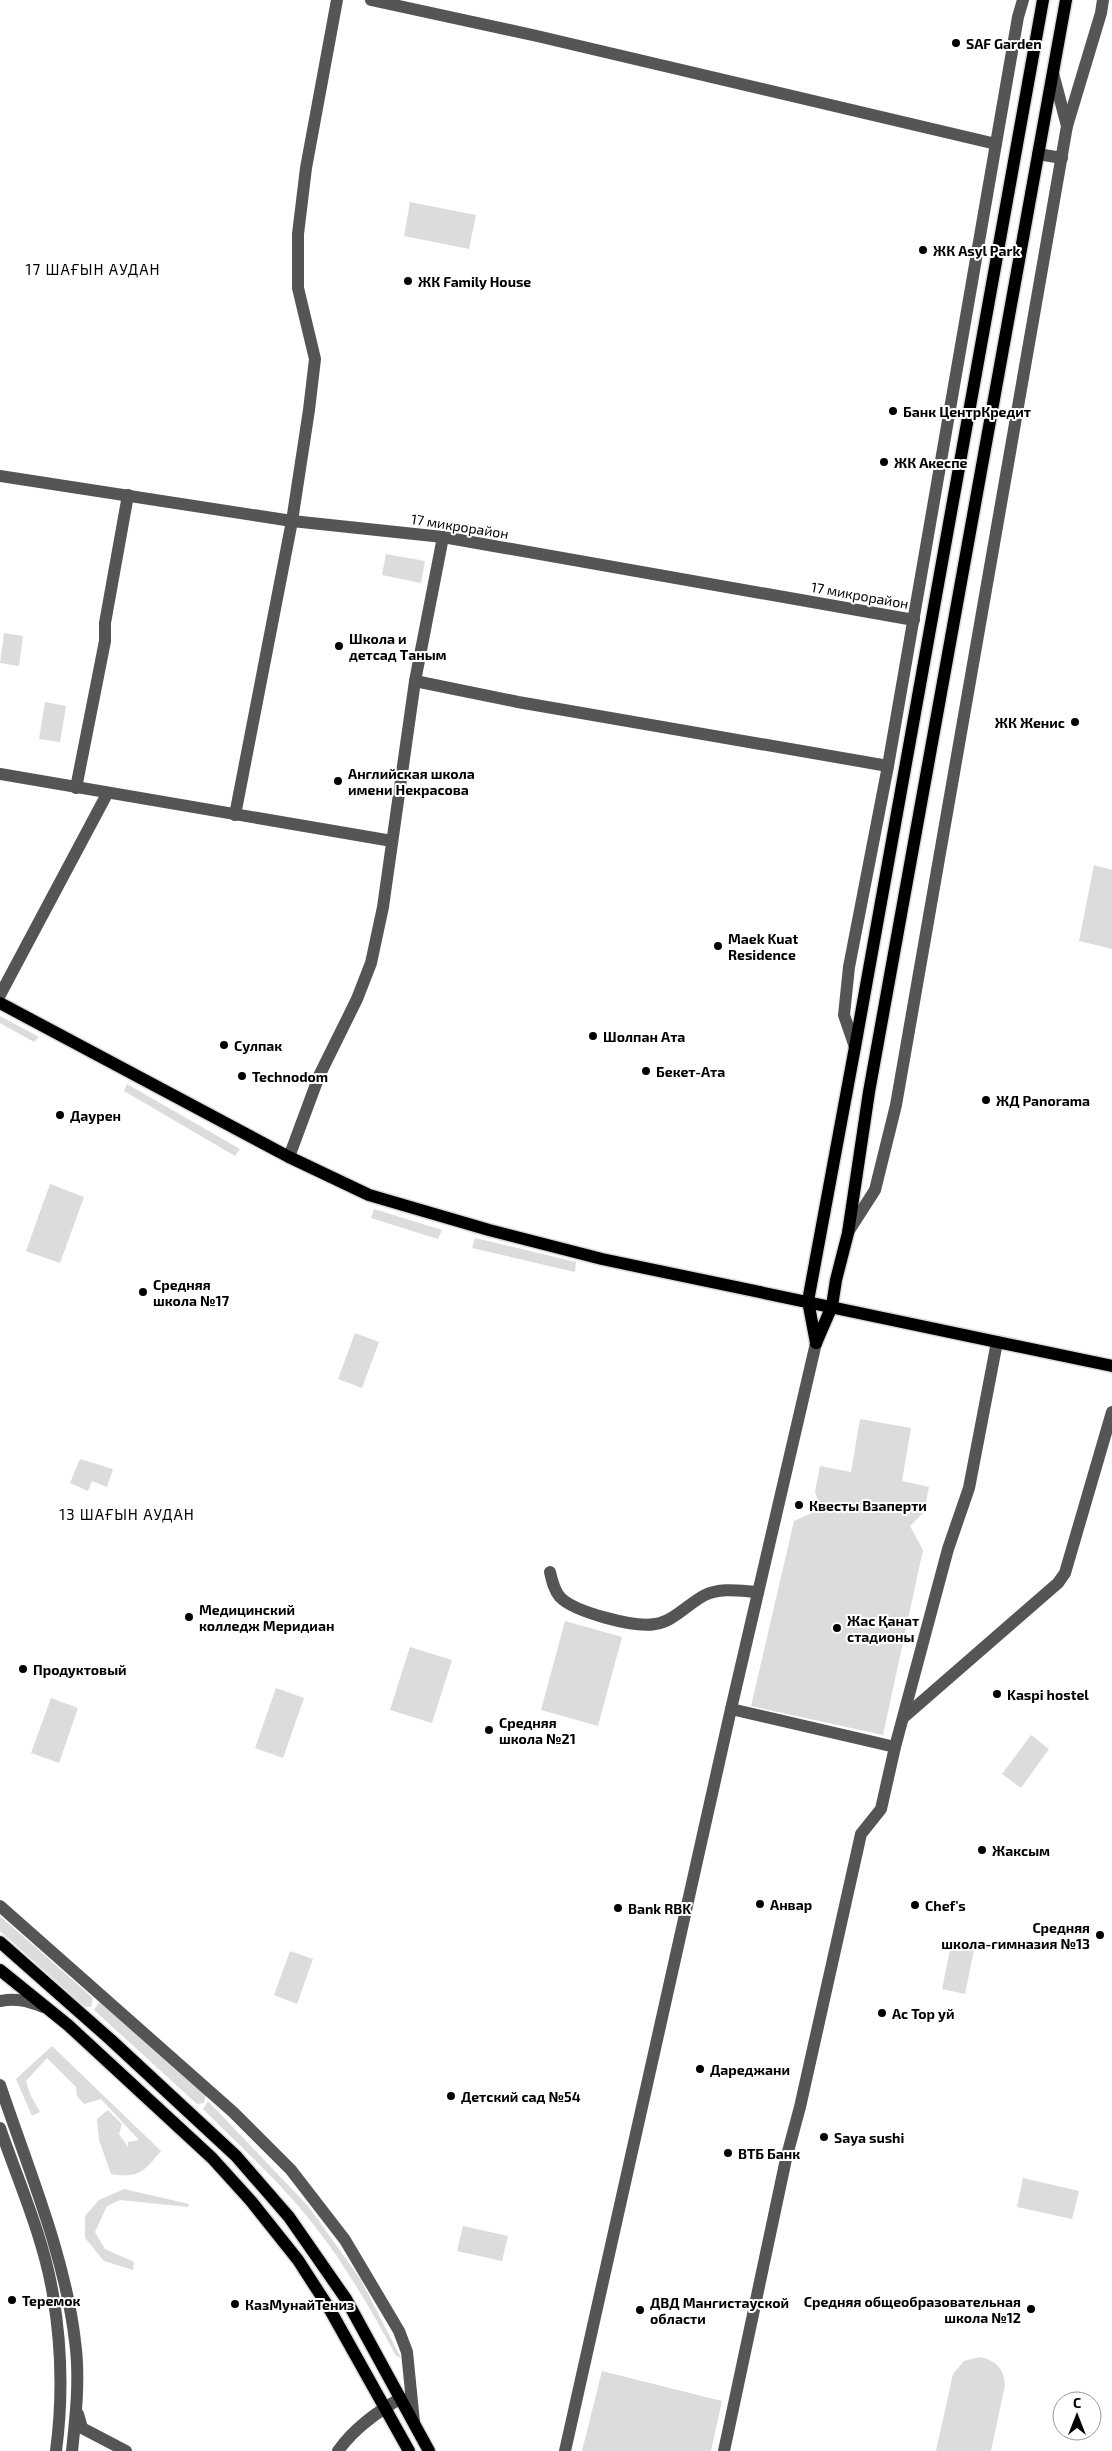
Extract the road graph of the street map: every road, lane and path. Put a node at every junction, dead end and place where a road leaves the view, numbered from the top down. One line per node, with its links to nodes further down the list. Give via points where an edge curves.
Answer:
1 (337, 0): 14 (street, via 306,168 298,234 298,288 315,359)
2 (371, 0): 9 (street, via 530,34)
3 (1023, 0): 9 (street)
4 (1043, 0): 16 (main road)
5 (1066, 0): 7 (main road)
6 (1102, 0): 8 (street, via 1101,13)
7 (1053, 73): 8 (street); 10 (main road)
8 (1067, 126): 11 (street)
9 (996, 144): 18 (street)
10 (1038, 154): 11 (street); 17 (main road)
11 (1062, 158): 30 (street, via 896,1105 875,1190)
12 (0, 476): 13 (street, 17 микрорайон)
13 (128, 496): 14 (street, 17 микрорайон); 22 (street)
14 (292, 521): 15 (street, 17 микрорайон); 24 (street)
15 (443, 537): 18 (street, 17 микрорайон); 19 (street)
16 (944, 552): 17 (main road); 28 (main road)
17 (966, 555): 30 (main road, via 870,1092)
18 (914, 620): 20 (street)
19 (416, 681): 20 (street, via 518,702); 25 (street)
20 (888, 766): 28 (street, via 849,967 844,1015)
21 (0, 774): 22 (street)
22 (76, 788): 23 (street)
23 (107, 794): 24 (street); 26 (street)
24 (235, 815): 25 (street)
25 (392, 841): 29 (street, via 371,963 319,1076)
26 (0, 995)
27 (0, 1003): 29 (main road)
28 (855, 1047): 31 (main road)
29 (290, 1157): 31 (main road, via 369,1195 489,1230 602,1259)
30 (848, 1233): 32 (main road)
31 (808, 1300): 32 (main road); 34 (main road)
32 (832, 1306): 33 (main road); 34 (main road)
33 (997, 1342): 35 (main road); 40 (street, via 969,1488 948,1549)
34 (816, 1343): 38 (street)
35 (1112, 1366)
36 (1112, 1412): 40 (street, via 1065,1573 1058,1583)
37 (550, 1572): 38 (street, via 552,1584 561,1598 581,1610 643,1624 656,1624 704,1595)
38 (758, 1592): 39 (street)
39 (731, 1709): 41 (street); 60 (street)
40 (904, 1717): 41 (street)
41 (895, 1747): 61 (street, via 881,1809 862,1834 786,2159)
42 (0, 1906): 52 (street, via 233,2112 290,2170 345,2240 399,2331 407,2352)
43 (0, 1942): 49 (main road, via 236,2156 289,2217 346,2299)
44 (0, 1970): 46 (main road)
45 (0, 2001): 46 (street, via 12,1998)
46 (50, 2010): 50 (main road, via 212,2158 251,2201 298,2260)
47 (0, 2085): 51 (street, via 68,2296 76,2342)
48 (0, 2128): 54 (street, via 44,2256 53,2294 62,2383)
49 (401, 2398): 50 (street); 52 (main road)
50 (386, 2407): 57 (street, via 346,2439); 58 (main road)
51 (76, 2410): 53 (street, via 82,2428); 55 (street)
52 (414, 2422): 59 (main road)
53 (95, 2436): 55 (street, via 78,2444); 56 (street)
54 (56, 2451)
55 (72, 2451)
56 (126, 2451)
57 (338, 2451)
58 (409, 2451)
59 (429, 2451)
60 (565, 2451)
61 (724, 2451)

